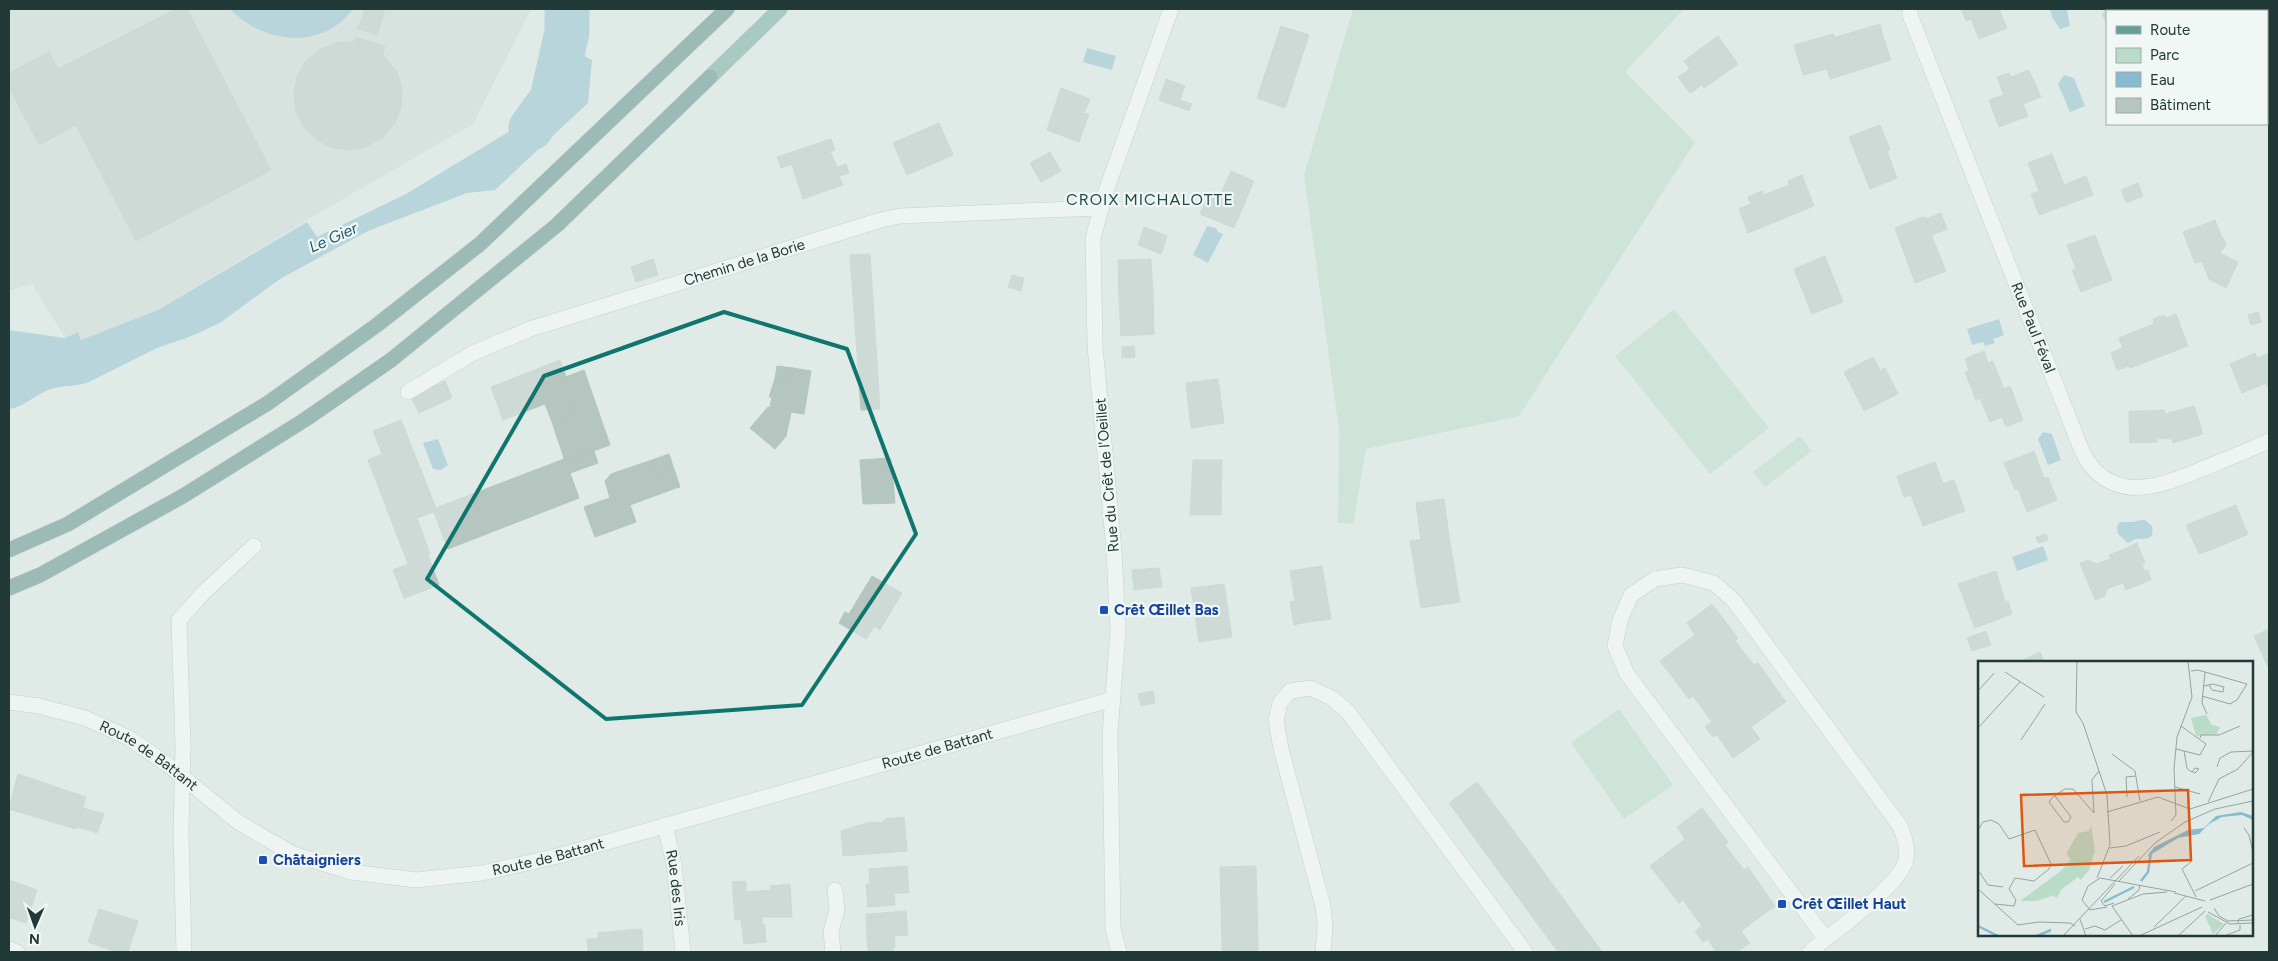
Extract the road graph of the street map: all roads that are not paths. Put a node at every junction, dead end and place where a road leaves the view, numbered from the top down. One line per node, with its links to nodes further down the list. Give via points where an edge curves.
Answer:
1 (727, 9): 10 (highway, via 480,244 377,325 268,403 68,524)
2 (780, 9): 5 (main road)
3 (1171, 9): 6 (street, Rue du Crêt de l'Oeillet)
4 (1910, 9): 8 (street, Rue Paul Féval, via 2080,446 2092,467 2109,480 2128,487 2147,488)
5 (710, 77): 11 (highway, via 557,225 391,360 306,419 183,496 40,575)
6 (1100, 208): 7 (street, Chemin de la Borie, via 887,218 530,329 473,353); 12 (street, Rue du Crêt de l'Oeillet, via 1093,238 1093,300 1116,580 1118,632)
7 (408, 392)
8 (2269, 441)
9 (254, 546): 14 (street, via 179,620)
10 (9, 550)
11 (9, 588)
12 (1113, 699): 15 (street, Route de Battant); 23 (street, Rue du Crêt de l'Oeillet, via 1110,733 1112,901 1113,929)
13 (9, 702): 14 (street, Route de Battant, via 85,718 129,738)
14 (182, 777): 15 (street, Route de Battant, via 238,822 293,854 351,872 416,880 482,873 554,857); 20 (street)
15 (665, 824): 21 (street, Rue des Iris, via 674,864)
16 (835, 890): 22 (street, via 837,910 831,931)
17 (1825, 938): 17 (street, via 1897,878 1906,861 1906,844 1900,826 1734,601 1714,583 1682,575 1655,579 1631,595 1620,620 1615,646 1626,674); 26 (street)
18 (9, 950): 19 (street)
19 (17, 952)
20 (184, 952)
21 (683, 952)
22 (832, 952)
23 (1119, 952)
24 (1322, 952): 25 (street, via 1323,906 1276,720 1280,703 1290,691 1310,688 1332,698 1348,712)
25 (1525, 952)
26 (1810, 952)

